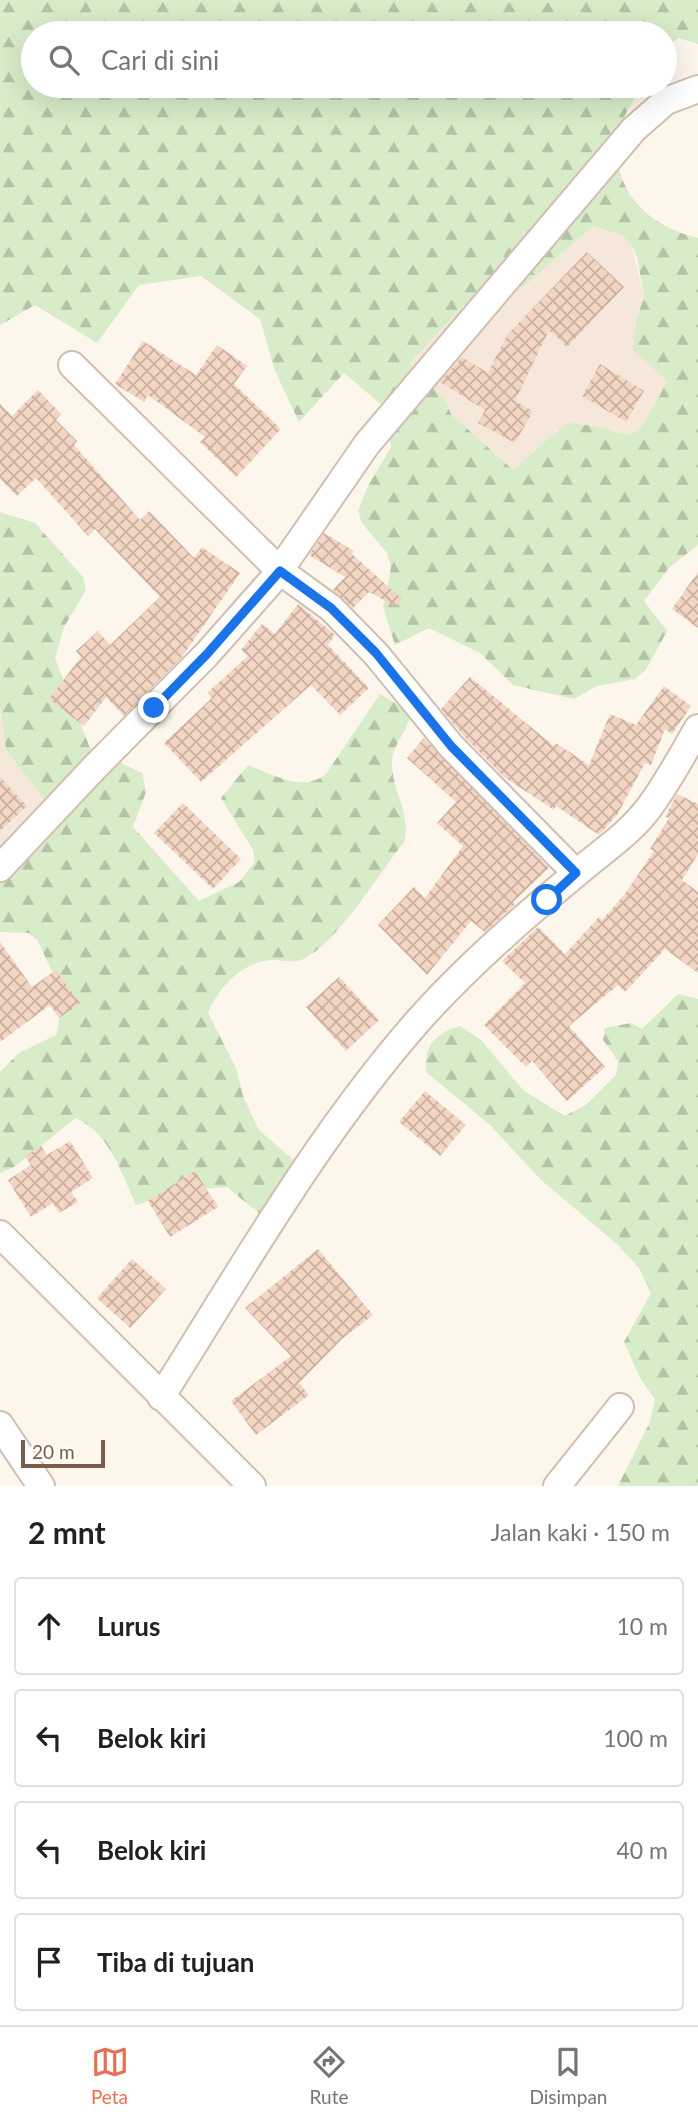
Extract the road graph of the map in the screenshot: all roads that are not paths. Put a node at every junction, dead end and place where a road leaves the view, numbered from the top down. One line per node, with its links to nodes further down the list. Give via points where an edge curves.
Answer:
1 (698, 89): 2 (street)
2 (677, 97)
3 (674, 98): 5 (street, via 634,130 367,444)
4 (72, 365): 5 (street)
5 (280, 571): 7 (street, via 207,654); 8 (street, via 331,608 376,653 451,746)
6 (698, 728): 8 (street, via 648,809)
7 (0, 868)
8 (576, 873): 10 (street, via 439,1000 371,1076 308,1164)
9 (0, 1234): 10 (street)
10 (161, 1397): 14 (street)
11 (620, 1407): 15 (street)
12 (0, 1426): 13 (street)
13 (41, 1486)
14 (252, 1486)
15 (557, 1486)

